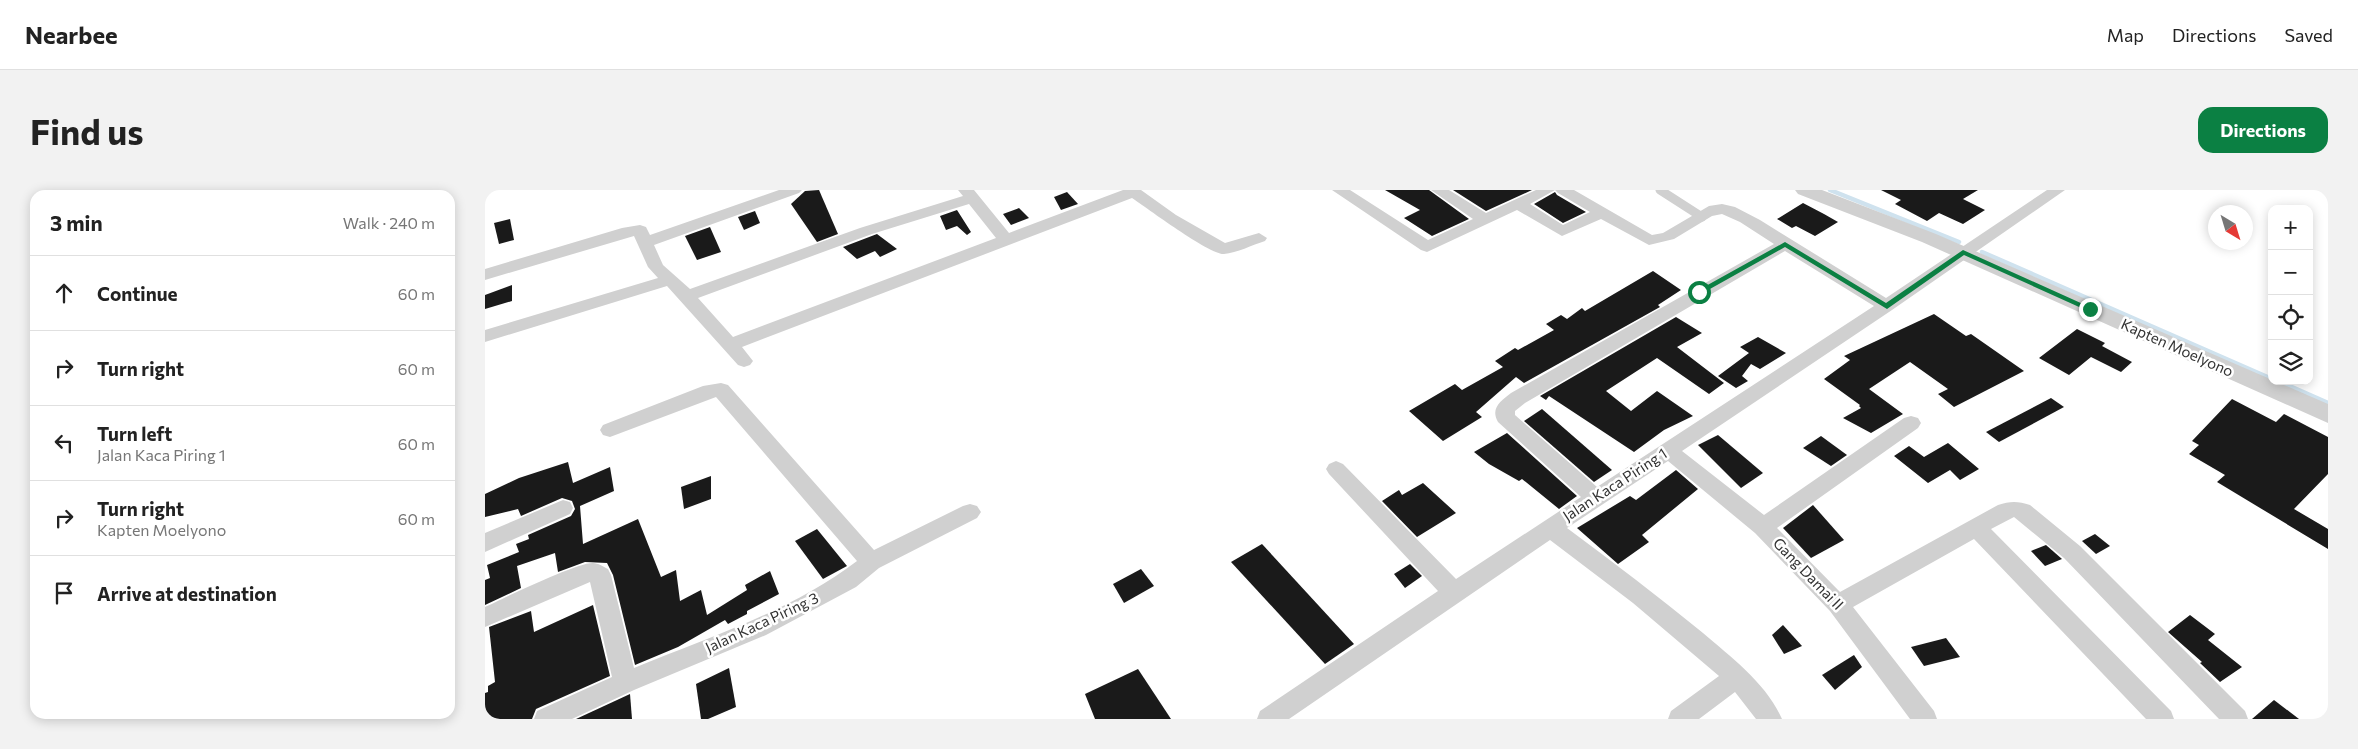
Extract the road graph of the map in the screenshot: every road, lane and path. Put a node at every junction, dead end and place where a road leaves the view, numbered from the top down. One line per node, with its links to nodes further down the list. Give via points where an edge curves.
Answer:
1 (794, 190): 17 (street)
2 (1340, 190): 14 (street, via 1427,247)
3 (1439, 190): 14 (street)
4 (1548, 190): 11 (street)
5 (1563, 190): 12 (street)
6 (1660, 190): 13 (lane)
7 (1805, 190): 19 (street, Kapten Moelyono)
8 (2057, 190): 19 (street, Jalan Kaca Piring 1)
9 (1133, 191): 15 (street, via 1170,218 1223,249); 16 (street)
10 (969, 194): 16 (street); 22 (street)
11 (1518, 204): 12 (street, via 1562,231); 14 (street)
12 (1602, 212): 13 (street, via 1655,241)
13 (1702, 216): 18 (street, via 1717,209 1729,211)
14 (1485, 220)
15 (1259, 238)
16 (1006, 240): 25 (street)
17 (646, 242): 20 (street, via 640,230 635,230); 21 (street, via 656,267)
18 (1785, 244): 23 (street); 32 (street, via 1683,300 1505,408 1505,417 1515,428)
19 (1963, 252): 23 (street, Jalan Kaca Piring 1); 27 (street, Kapten Moelyono)
20 (485, 276)
21 (669, 280): 22 (street); 24 (street)
22 (687, 296): 25 (street)
23 (1887, 306): 30 (street, Jalan Kaca Piring 1)
24 (485, 336)
25 (729, 345): 26 (street)
26 (744, 361)
27 (2328, 414)
28 (1911, 423): 35 (street)
29 (610, 430): 39 (street, via 710,391 721,390)
30 (1669, 450): 32 (street, Jalan Kaca Piring 1); 35 (street, Gang Damai II)
31 (1336, 469): 40 (street)
32 (1596, 498): 37 (street, Jalan Kaca Piring 1)
33 (563, 508): 38 (street)
34 (970, 512): 39 (street, Jalan Kaca Piring 3)
35 (1763, 527): 41 (street, Gang Damai II)
36 (1976, 527): 41 (street); 50 (street); 51 (street, via 2014,509 2032,517 2072,552)
37 (1550, 528): 40 (street, Jalan Kaca Piring 1); 43 (street, via 1639,593)
38 (485, 543)
39 (871, 562): 44 (street, Jalan Kaca Piring 3, via 848,580 758,628)
40 (1454, 592): 46 (street, Jalan Kaca Piring 1)
41 (1838, 604): 49 (street, Gang Damai II)
42 (485, 617): 44 (street, via 581,575 593,572 600,575)
43 (1737, 676): 47 (street); 48 (street)
44 (625, 682): 45 (street, Jalan Kaca Piring 3)
45 (545, 719)
46 (1269, 719)
47 (1680, 719)
48 (1770, 719)
49 (1925, 719)
50 (2162, 719)
51 (2236, 719)

